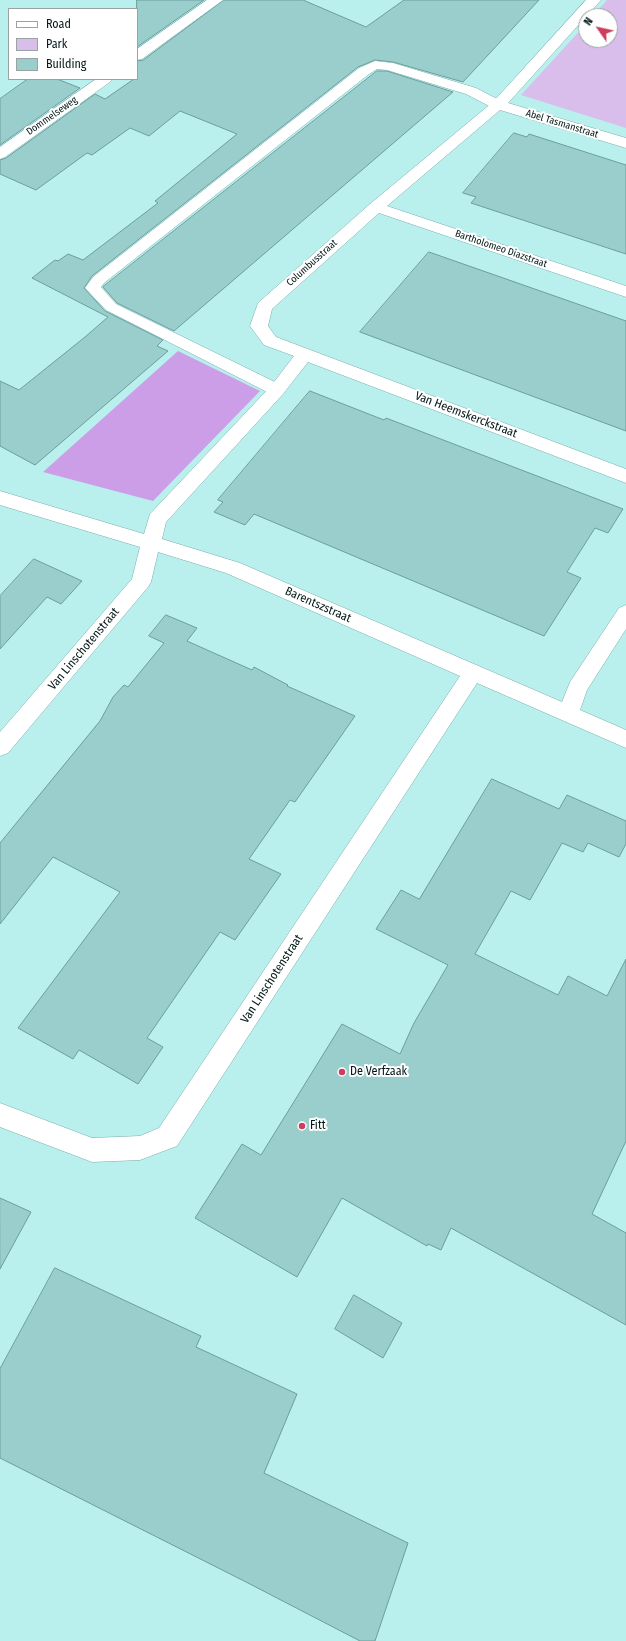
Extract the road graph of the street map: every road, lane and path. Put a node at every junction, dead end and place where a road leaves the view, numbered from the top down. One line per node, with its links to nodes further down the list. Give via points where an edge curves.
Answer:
1 (216, 0): 3 (street)
2 (594, 0): 5 (street, Columbusstraat)
3 (138, 55)
4 (104, 80): 7 (street, Dommelseweg)
5 (498, 105): 6 (street, Abel Tasmanstraat); 8 (street, Columbusstraat); 11 (lane, via 471,91 388,66 374,65 364,70 98,280 93,288 111,307)
6 (626, 144)
7 (0, 154)
8 (376, 207): 9 (street, Bartholomeo Diazstraat); 10 (street, Columbusstraat, via 264,307 259,326 270,341)
9 (626, 292)
10 (305, 354): 11 (street); 12 (street, Van Heemskerckstraat)
11 (277, 390): 14 (street, via 158,519)
12 (626, 476)
13 (0, 498): 14 (street, Barentszstraat)
14 (152, 543): 16 (street, Barentszstraat, via 233,568); 19 (street, Van Linschotenstraat, via 141,582)
15 (626, 613): 17 (street, via 577,688)
16 (473, 673): 17 (street, Barentszstraat); 20 (street, Van Linschotenstraat, via 168,1137 140,1148 92,1150)
17 (568, 714): 18 (street, Barentszstraat)
18 (626, 739)
19 (0, 747)
20 (0, 1115)

